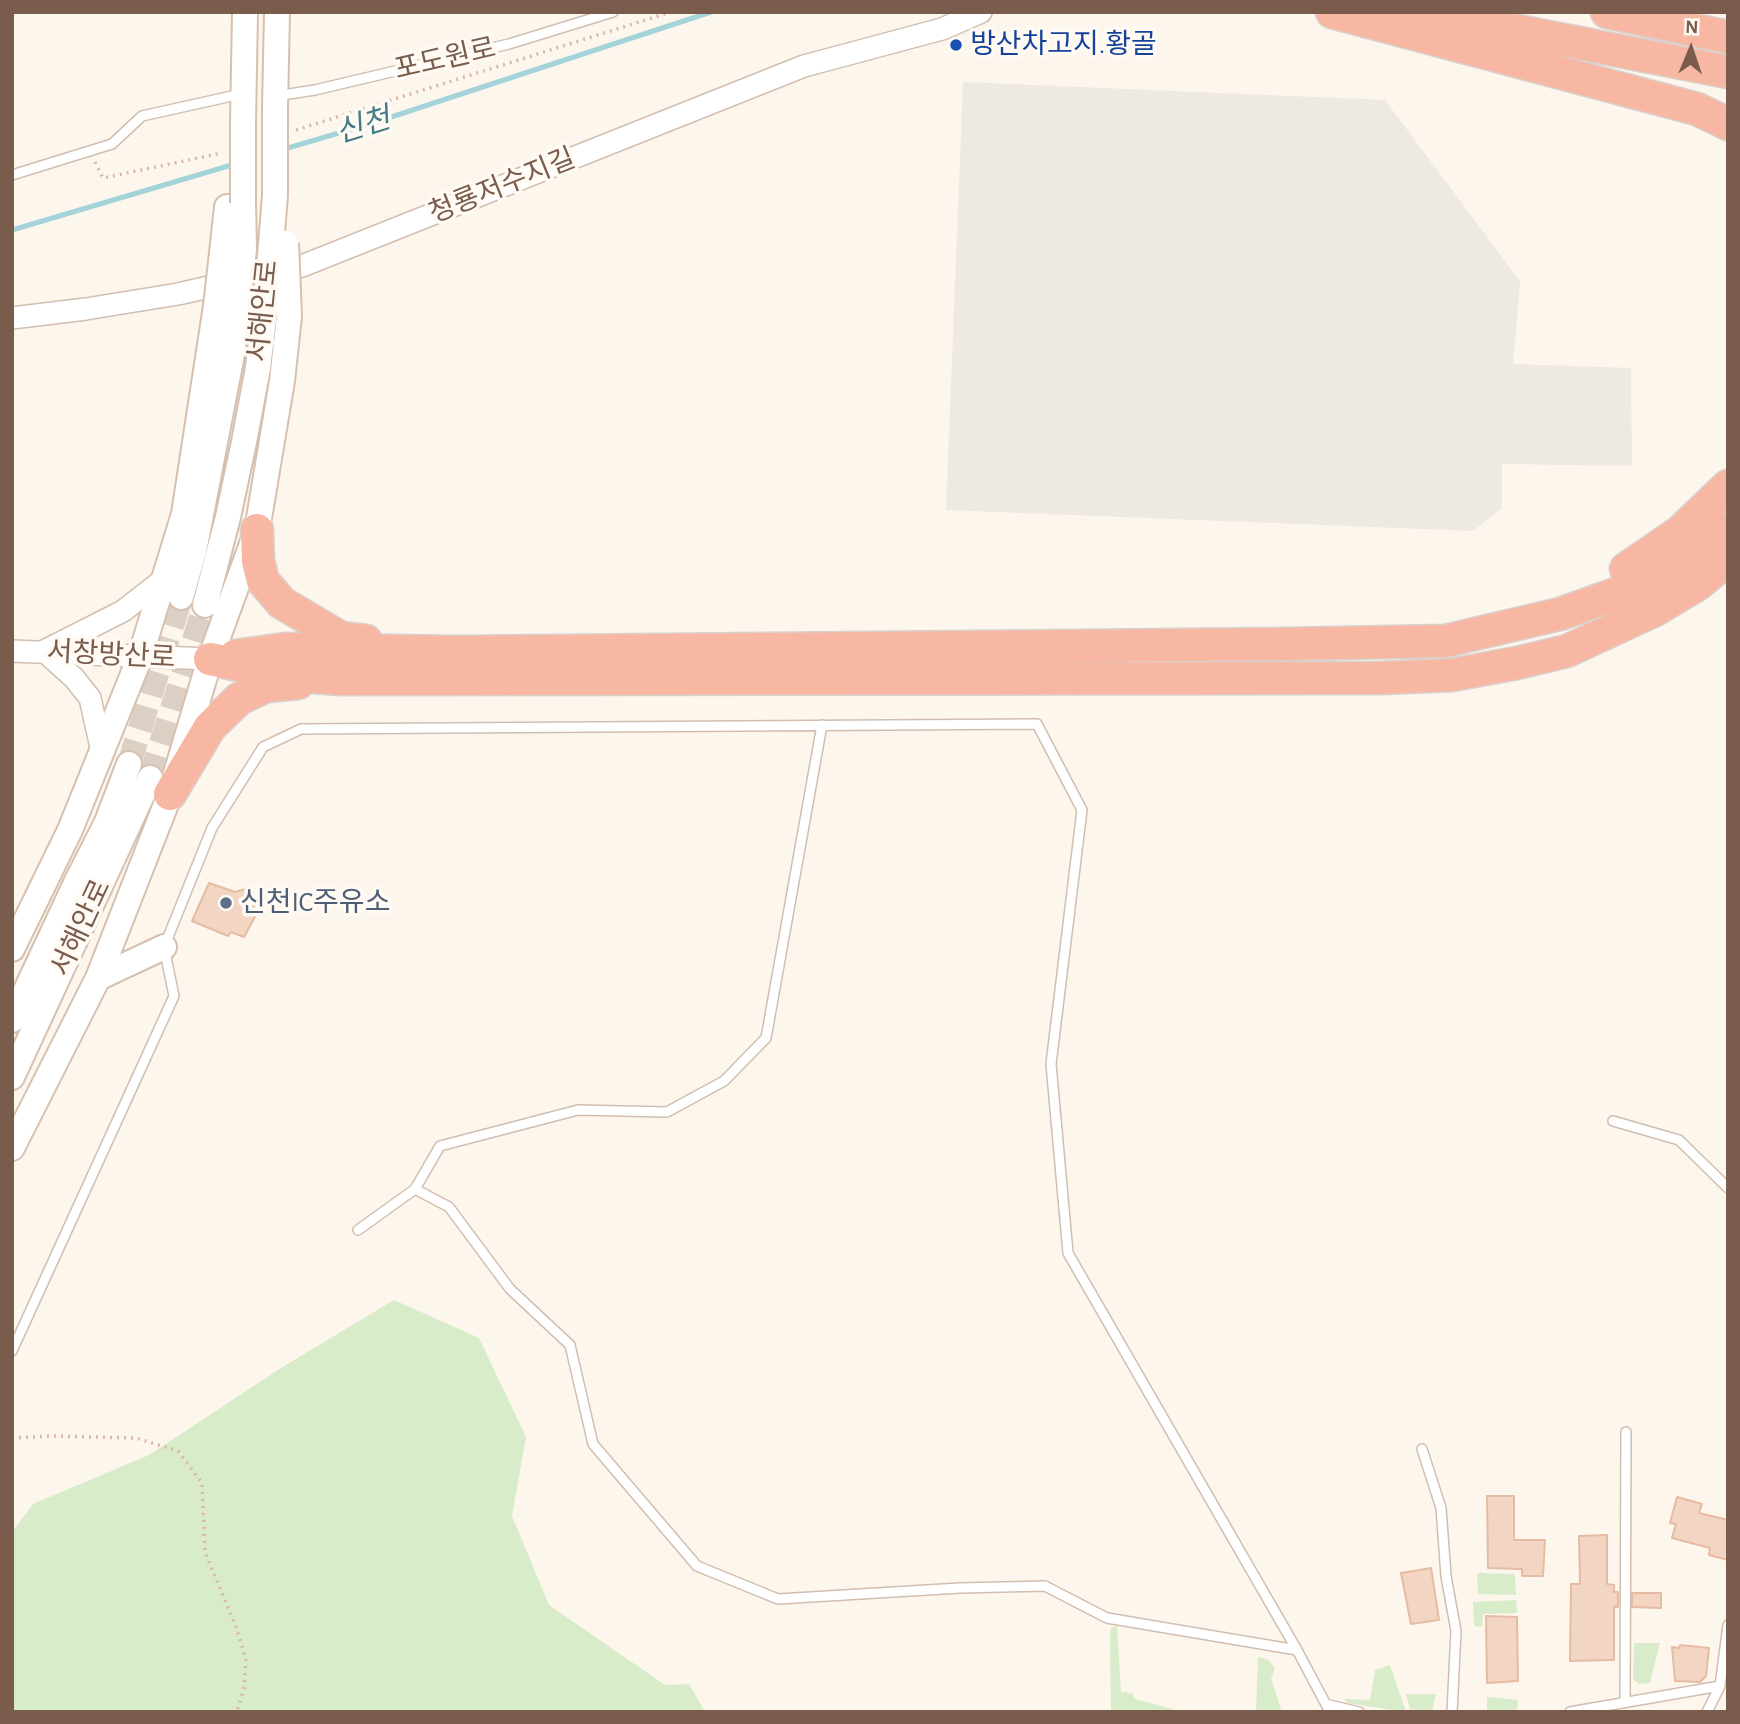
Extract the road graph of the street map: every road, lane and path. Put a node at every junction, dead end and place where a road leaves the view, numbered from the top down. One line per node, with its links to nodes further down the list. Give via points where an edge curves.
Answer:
1 (245, 12): 11 (main road, 서해안로)
2 (278, 12): 12 (main road)
3 (613, 12): 12 (lane, 포도원로, via 509,44)
4 (671, 12): 14 (path)
5 (981, 12): 20 (street, 청룡저수지길, via 942,29 804,66 302,266 177,293)
6 (1332, 12): 13 (highway, via 1697,108)
7 (1420, 12): 10 (highway)
8 (1606, 12): 9 (highway)
9 (1728, 37)
10 (1728, 72)
11 (243, 93): 15 (lane, via 142,116 112,144); 19 (main road, 서해안로, bridge)
12 (275, 103): 18 (main road, bridge)
13 (1728, 124)
14 (289, 133)
15 (90, 151): 16 (path, via 103,178); 17 (lane)
16 (222, 153)
17 (12, 175)
18 (278, 244): 23 (main road, bridge, via 289,316); 27 (main road, 서해안로, bridge, via 244,442)
19 (227, 309): 25 (main road, via 201,414 184,514); 26 (main road, 서해안로, via 233,349)
20 (12, 318)
21 (1728, 486): 28 (highway, via 1680,532)
22 (1728, 529): 28 (highway, via 1627,590)
23 (257, 530): 31 (highway, via 263,581 282,603 341,638); 33 (main road)
24 (1728, 559): 34 (highway, via 1655,610 1567,651 1452,675)
25 (164, 579): 30 (street, via 122,611); 32 (main road)
26 (181, 597)
27 (205, 605)
28 (1560, 614): 31 (highway, via 1445,641)
29 (12, 651): 30 (street, 서창방산로)
30 (44, 651): 32 (street, 서창방산로); 36 (street, via 90,698)
31 (454, 652): 33 (highway, via 285,649)
32 (140, 657): 33 (street, 서창방산로); 36 (main road)
33 (210, 659): 34 (highway, via 287,675); 38 (main road)
34 (341, 680): 38 (highway, via 266,686 239,699)
35 (822, 725): 39 (lane, via 301,729 263,747 212,828); 47 (lane, via 766,1038 724,1081 667,1112 578,1110 440,1146); 54 (lane, via 1037,724 1082,810 1051,1064 1068,1253)
36 (102, 752): 40 (main road)
37 (129, 764): 42 (main road, 서해안로, via 107,822)
38 (160, 786): 41 (main road); 43 (main road, 서해안로)
39 (164, 947): 41 (main road); 49 (lane, via 174,996)
40 (12, 949)
41 (98, 978): 45 (main road)
42 (12, 1020)
43 (12, 1077)
44 (1613, 1121): 46 (lane, via 1679,1140)
45 (12, 1148)
46 (1728, 1188)
47 (415, 1189): 48 (lane); 54 (lane, via 449,1207 510,1289 570,1345 593,1444 697,1566 778,1599 1045,1586 1107,1618)
48 (358, 1230)
49 (12, 1351)
50 (1626, 1432): 56 (lane)
51 (12, 1438): 58 (path, via 136,1438 178,1451 202,1483 205,1552 246,1659)
52 (1422, 1449): 60 (lane, via 1441,1508 1456,1631)
53 (1728, 1625): 55 (lane)
54 (1297, 1650): 57 (lane)
55 (1720, 1686): 56 (lane); 62 (lane)
56 (1625, 1702): 61 (lane)
57 (1330, 1708): 59 (lane)
58 (237, 1712)
59 (1359, 1712)
60 (1452, 1712)
61 (1570, 1712)
62 (1707, 1712)

